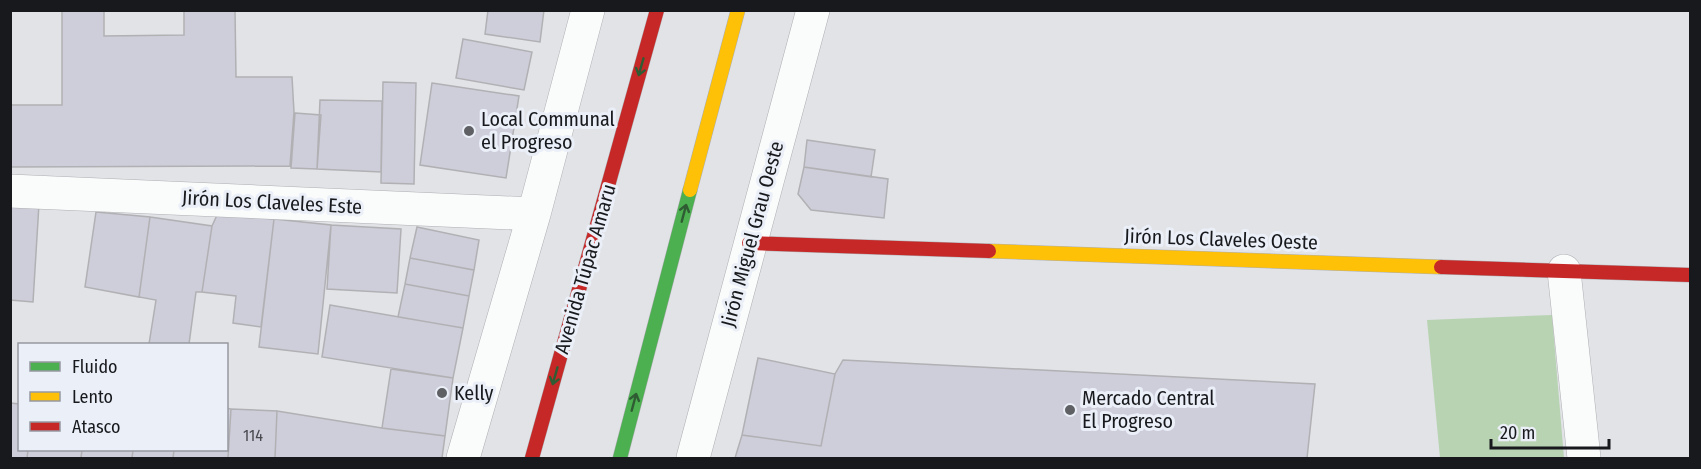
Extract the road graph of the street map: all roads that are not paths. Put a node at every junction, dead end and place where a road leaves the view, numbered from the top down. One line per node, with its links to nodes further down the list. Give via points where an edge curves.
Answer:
1 (588, 10): 6 (street)
2 (657, 10): 11 (main road, Avenida Túpac Amaru, one-way to 11)
3 (738, 10): 12 (main road, one-way to 3)
4 (813, 10): 7 (street, Jirón Miguel Grau Oeste)
5 (10, 190): 6 (street, Jirón Los Claveles Este)
6 (534, 214): 10 (street)
7 (749, 243): 8 (main road, Jirón Los Claveles Oeste); 13 (street, Jirón Miguel Grau Oeste)
8 (1564, 270): 9 (main road, Jirón Los Claveles Oeste); 14 (street)
9 (1690, 275)
10 (463, 459)
11 (531, 459)
12 (620, 459)
13 (693, 459)
14 (1584, 459)

